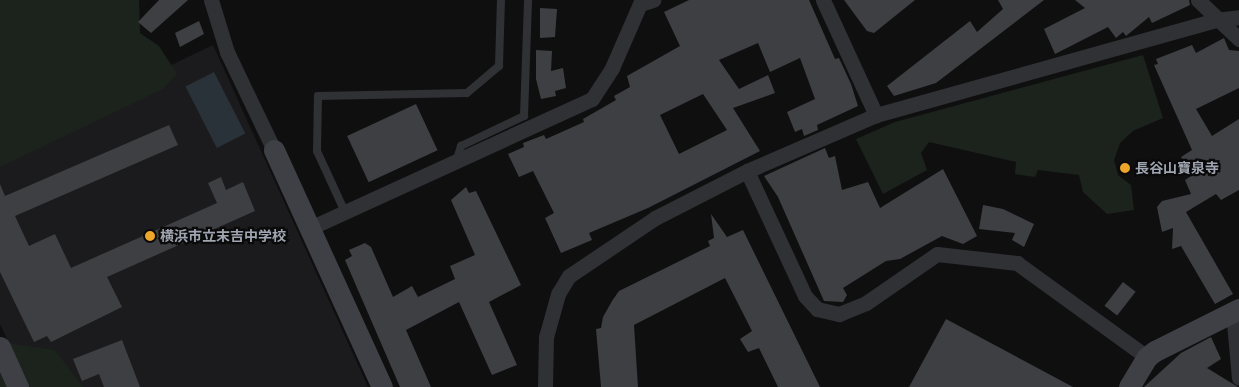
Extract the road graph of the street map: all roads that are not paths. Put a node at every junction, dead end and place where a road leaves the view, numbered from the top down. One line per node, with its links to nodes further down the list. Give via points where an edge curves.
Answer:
1 (211, 0): 11 (street, via 227,52)
2 (500, 0): 14 (lane, via 499,66 467,93 318,96 318,151)
3 (528, 0): 12 (lane, via 524,116 461,146)
4 (823, 0): 10 (street)
5 (1198, 0): 8 (street)
6 (644, 1): 12 (street, via 612,68 592,99)
7 (1239, 17): 8 (street)
8 (1216, 20): 9 (street); 10 (street)
9 (1239, 39)
10 (876, 115): 13 (street)
11 (274, 150): 15 (street)
12 (456, 163): 14 (street)
13 (747, 171): 18 (street, via 805,296 817,309 839,314 866,303 937,254 1017,263); 22 (street, via 656,218 569,276 558,294 546,337)
14 (345, 212): 15 (street)
15 (310, 228): 21 (street)
16 (1236, 311): 18 (street); 19 (street)
17 (0, 347): 20 (street)
18 (1147, 357): 23 (street)
19 (1239, 378)
20 (18, 387)
21 (382, 387)
22 (545, 387)
23 (1129, 387)

